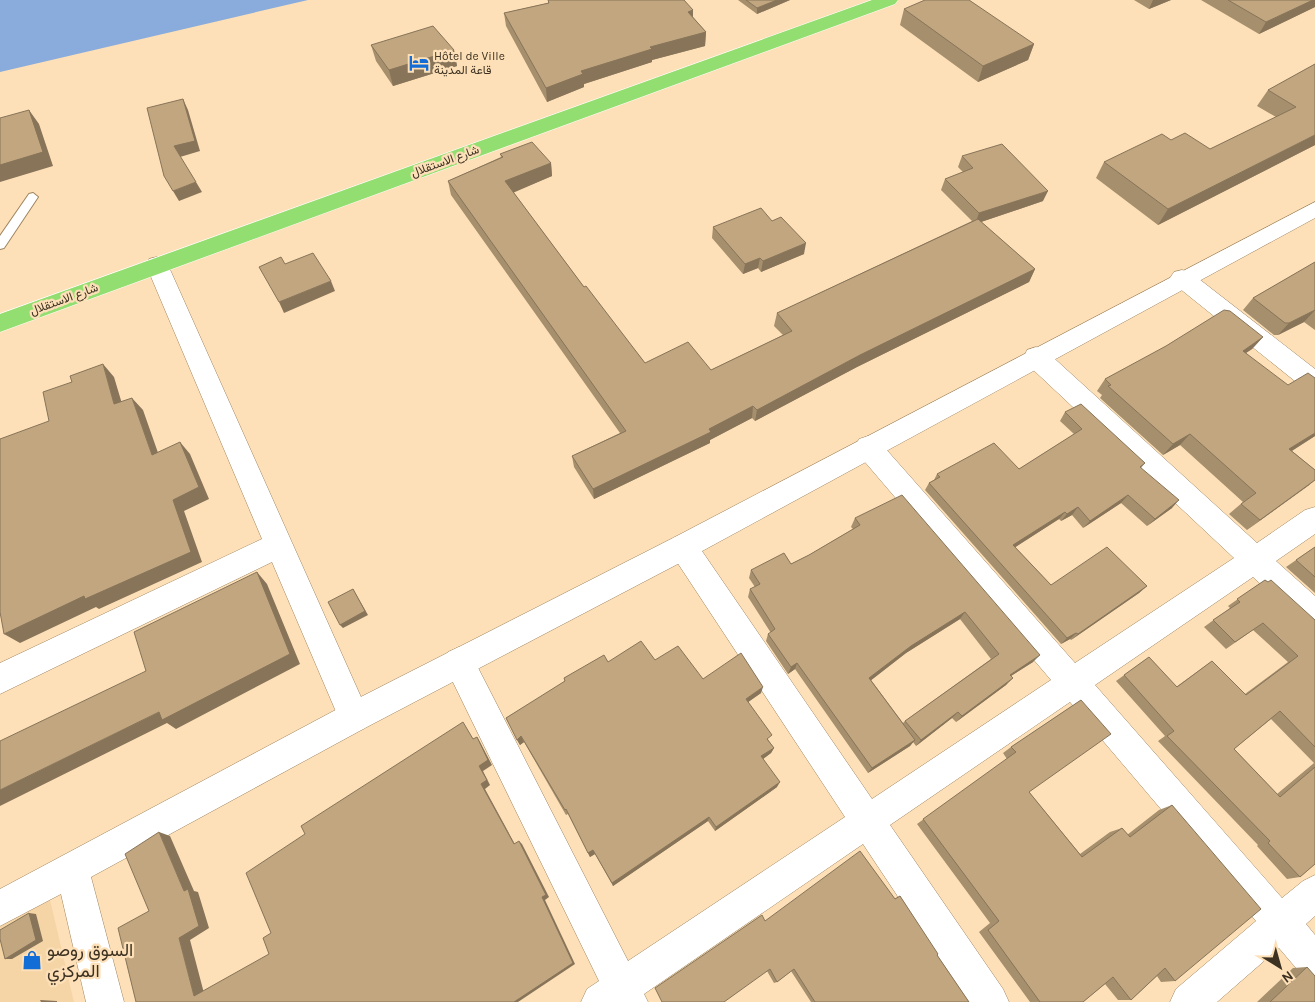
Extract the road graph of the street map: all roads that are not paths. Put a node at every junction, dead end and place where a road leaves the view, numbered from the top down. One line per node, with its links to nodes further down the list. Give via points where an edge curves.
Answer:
1 (889, 0): 5 (highway, شارع الاستقلال)
2 (33, 197): 4 (lane)
3 (1313, 213): 6 (street)
4 (0, 245)
5 (157, 265): 7 (highway, شارع الاستقلال); 12 (street)
6 (1182, 278): 8 (street); 9 (street)
7 (0, 323)
8 (1036, 358): 10 (street); 14 (street)
9 (1315, 382)
10 (868, 447): 13 (street); 18 (street)
11 (1315, 519): 14 (street)
12 (279, 545): 17 (street); 19 (street)
13 (683, 546): 16 (street); 20 (street)
14 (1255, 560): 15 (street); 18 (street)
15 (1315, 615)
16 (459, 662): 19 (street); 26 (street)
17 (0, 679)
18 (1073, 682): 20 (street); 24 (street)
19 (354, 717): 21 (street)
20 (868, 821): 26 (street); 28 (street)
21 (72, 868): 23 (street); 27 (street)
22 (1315, 893): 24 (street)
23 (0, 908)
24 (1281, 922): 25 (street); 29 (street)
25 (1315, 962)
26 (617, 997)
27 (106, 1002)
28 (990, 1002)
29 (1188, 1002)

